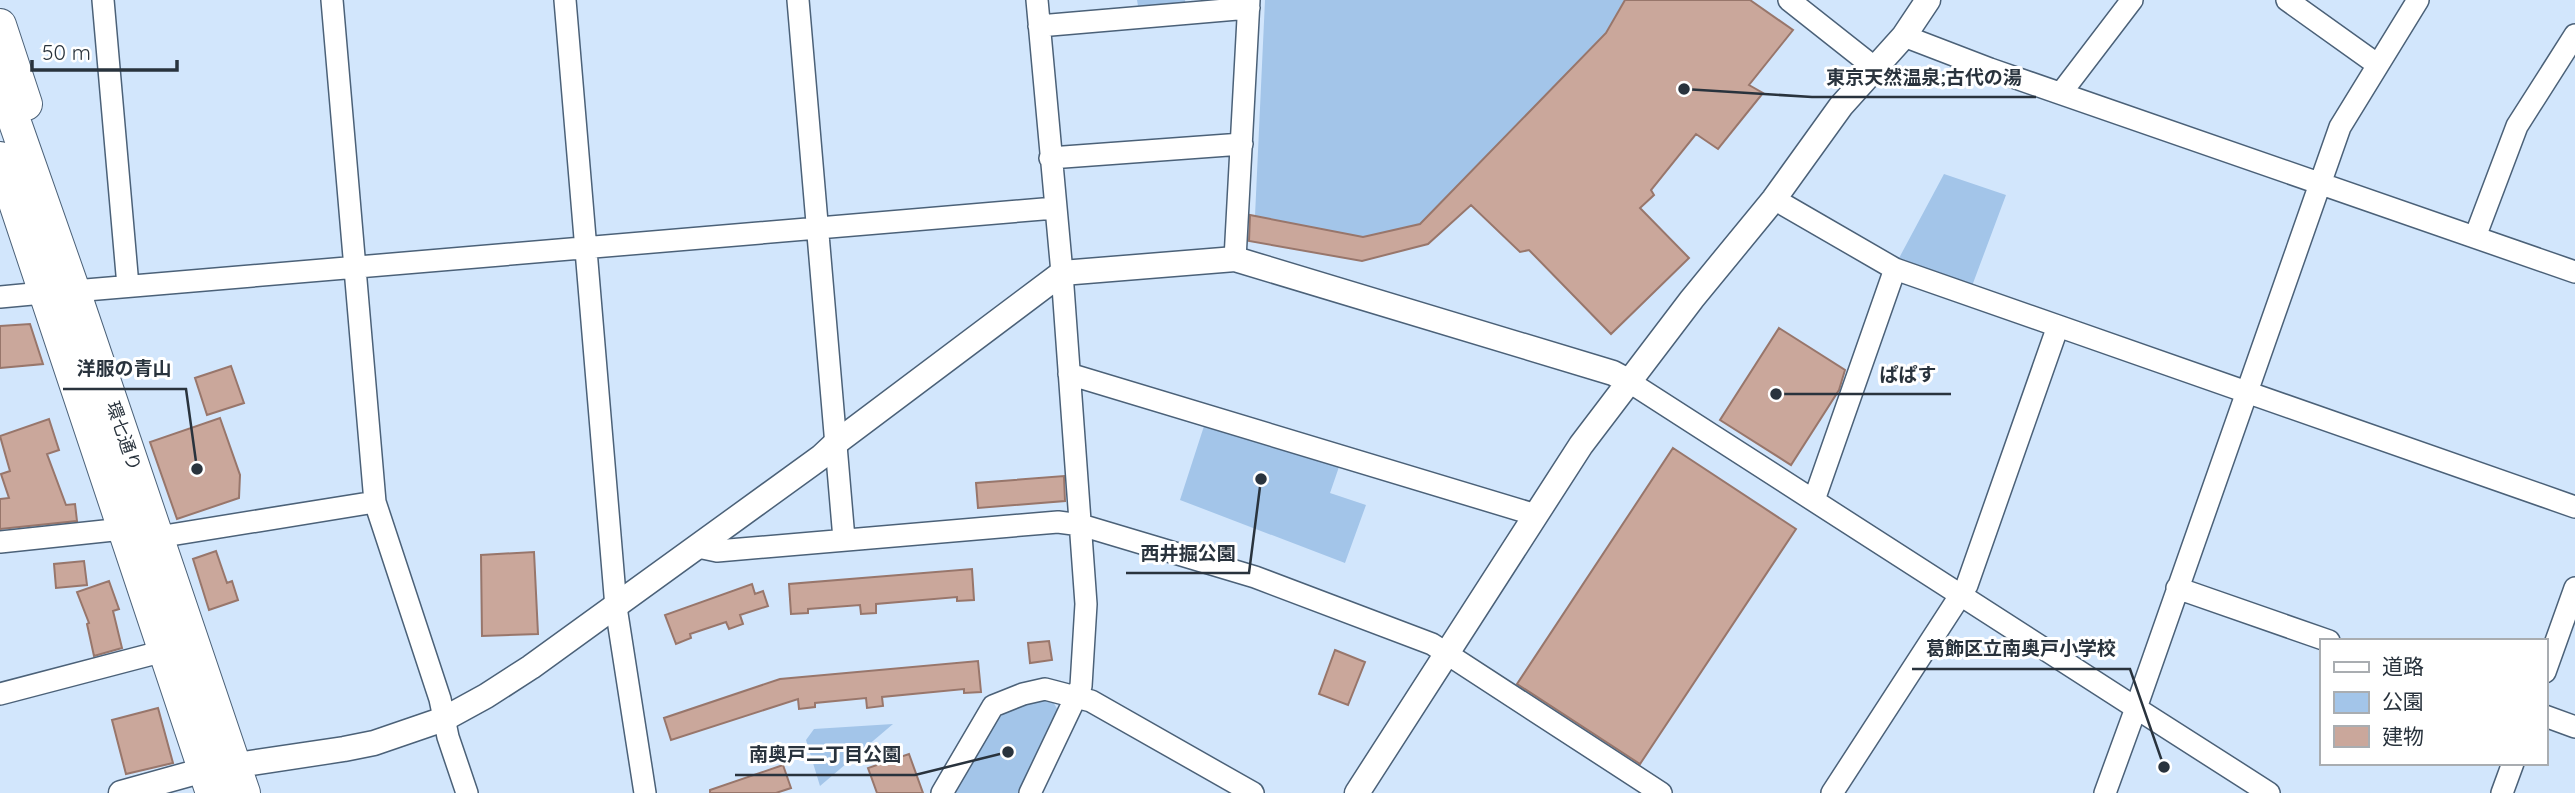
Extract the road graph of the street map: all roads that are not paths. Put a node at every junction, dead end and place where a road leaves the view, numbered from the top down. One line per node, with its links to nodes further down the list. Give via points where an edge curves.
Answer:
1 (103, 0): 35 (street)
2 (332, 0): 31 (street)
3 (565, 0): 29 (street)
4 (798, 0): 27 (street)
5 (1037, 0): 13 (street)
6 (1789, 0): 17 (street)
7 (1928, 0): 14 (street)
8 (2132, 0): 19 (street)
9 (2287, 0): 16 (street)
10 (2418, 0): 16 (street)
11 (1249, 4): 13 (street); 20 (street)
12 (0, 25): 26 (main road, via 52,183)
13 (1040, 26): 22 (street)
14 (1904, 36): 17 (street); 19 (street)
15 (2575, 36): 28 (street, via 2517,126)
16 (2378, 65): 23 (street, via 2340,127)
17 (1875, 68): 24 (street, via 1841,106)
18 (0, 80): 26 (main road, 環七通り)
19 (2061, 93): 23 (street)
20 (1242, 144): 22 (street); 30 (street)
21 (0, 158): 26 (main road, 環七通り)
22 (1050, 158): 25 (street)
23 (2321, 183): 28 (street); 41 (street)
24 (1774, 199): 32 (street); 40 (street)
25 (1055, 208): 27 (street); 34 (street)
26 (23, 216): 36 (main road, 環七通り)
27 (818, 228): 29 (street); 42 (street)
28 (2475, 237): 33 (street)
29 (585, 246): 31 (street); 56 (street)
30 (1235, 259): 34 (street); 40 (street)
31 (355, 266): 35 (street); 44 (street)
32 (1895, 269): 38 (street); 43 (street)
33 (2575, 272)
34 (1062, 274): 39 (street); 42 (street)
35 (128, 286): 36 (street)
36 (59, 292): 37 (street); 48 (main road, 環七通り); 49 (main road, 環七通り)
37 (0, 297)
38 (2058, 327): 41 (street); 55 (street)
39 (1069, 374): 46 (street); 47 (street)
40 (1628, 381): 43 (street); 46 (street)
41 (2247, 392): 45 (street); 53 (street)
42 (837, 442): 50 (street); 52 (street)
43 (1814, 500): 55 (street)
44 (375, 502): 49 (street); 65 (street)
45 (2575, 507)
46 (1536, 515): 59 (street)
47 (1081, 525): 50 (street, via 1058,522); 59 (street, via 1255,577); 62 (street, via 1086,604 1082,686)
48 (123, 529): 51 (street); 58 (main road, 環七通り)
49 (158, 537): 68 (main road, 環七通り)
50 (844, 539): 52 (street, via 717,551)
51 (0, 542)
52 (698, 547): 56 (street)
53 (2177, 588): 57 (street); 63 (street)
54 (2575, 588): 60 (street)
55 (1961, 597): 63 (street); 77 (street)
56 (616, 607): 65 (street, via 486,696); 71 (street)
57 (2323, 639)
58 (163, 651): 61 (street); 68 (main road, 環七通り)
59 (1448, 653): 75 (street); 76 (street)
60 (2547, 666)
61 (0, 694)
62 (1077, 698): 72 (street, via 1054,690 1035,690 993,706); 73 (street); 74 (street)
63 (2136, 708): 78 (street); 79 (street)
64 (2547, 717): 66 (street)
65 (444, 719): 68 (street, via 403,734); 70 (street)
66 (2575, 727)
67 (2512, 765): 80 (street)
68 (223, 780): 69 (street)
69 (121, 793)
70 (467, 793)
71 (645, 793)
72 (942, 793)
73 (1030, 793)
74 (1253, 793)
75 (1357, 793)
76 (1661, 793)
77 (1832, 793)
78 (2105, 793)
79 (2269, 793)
80 (2502, 793)

